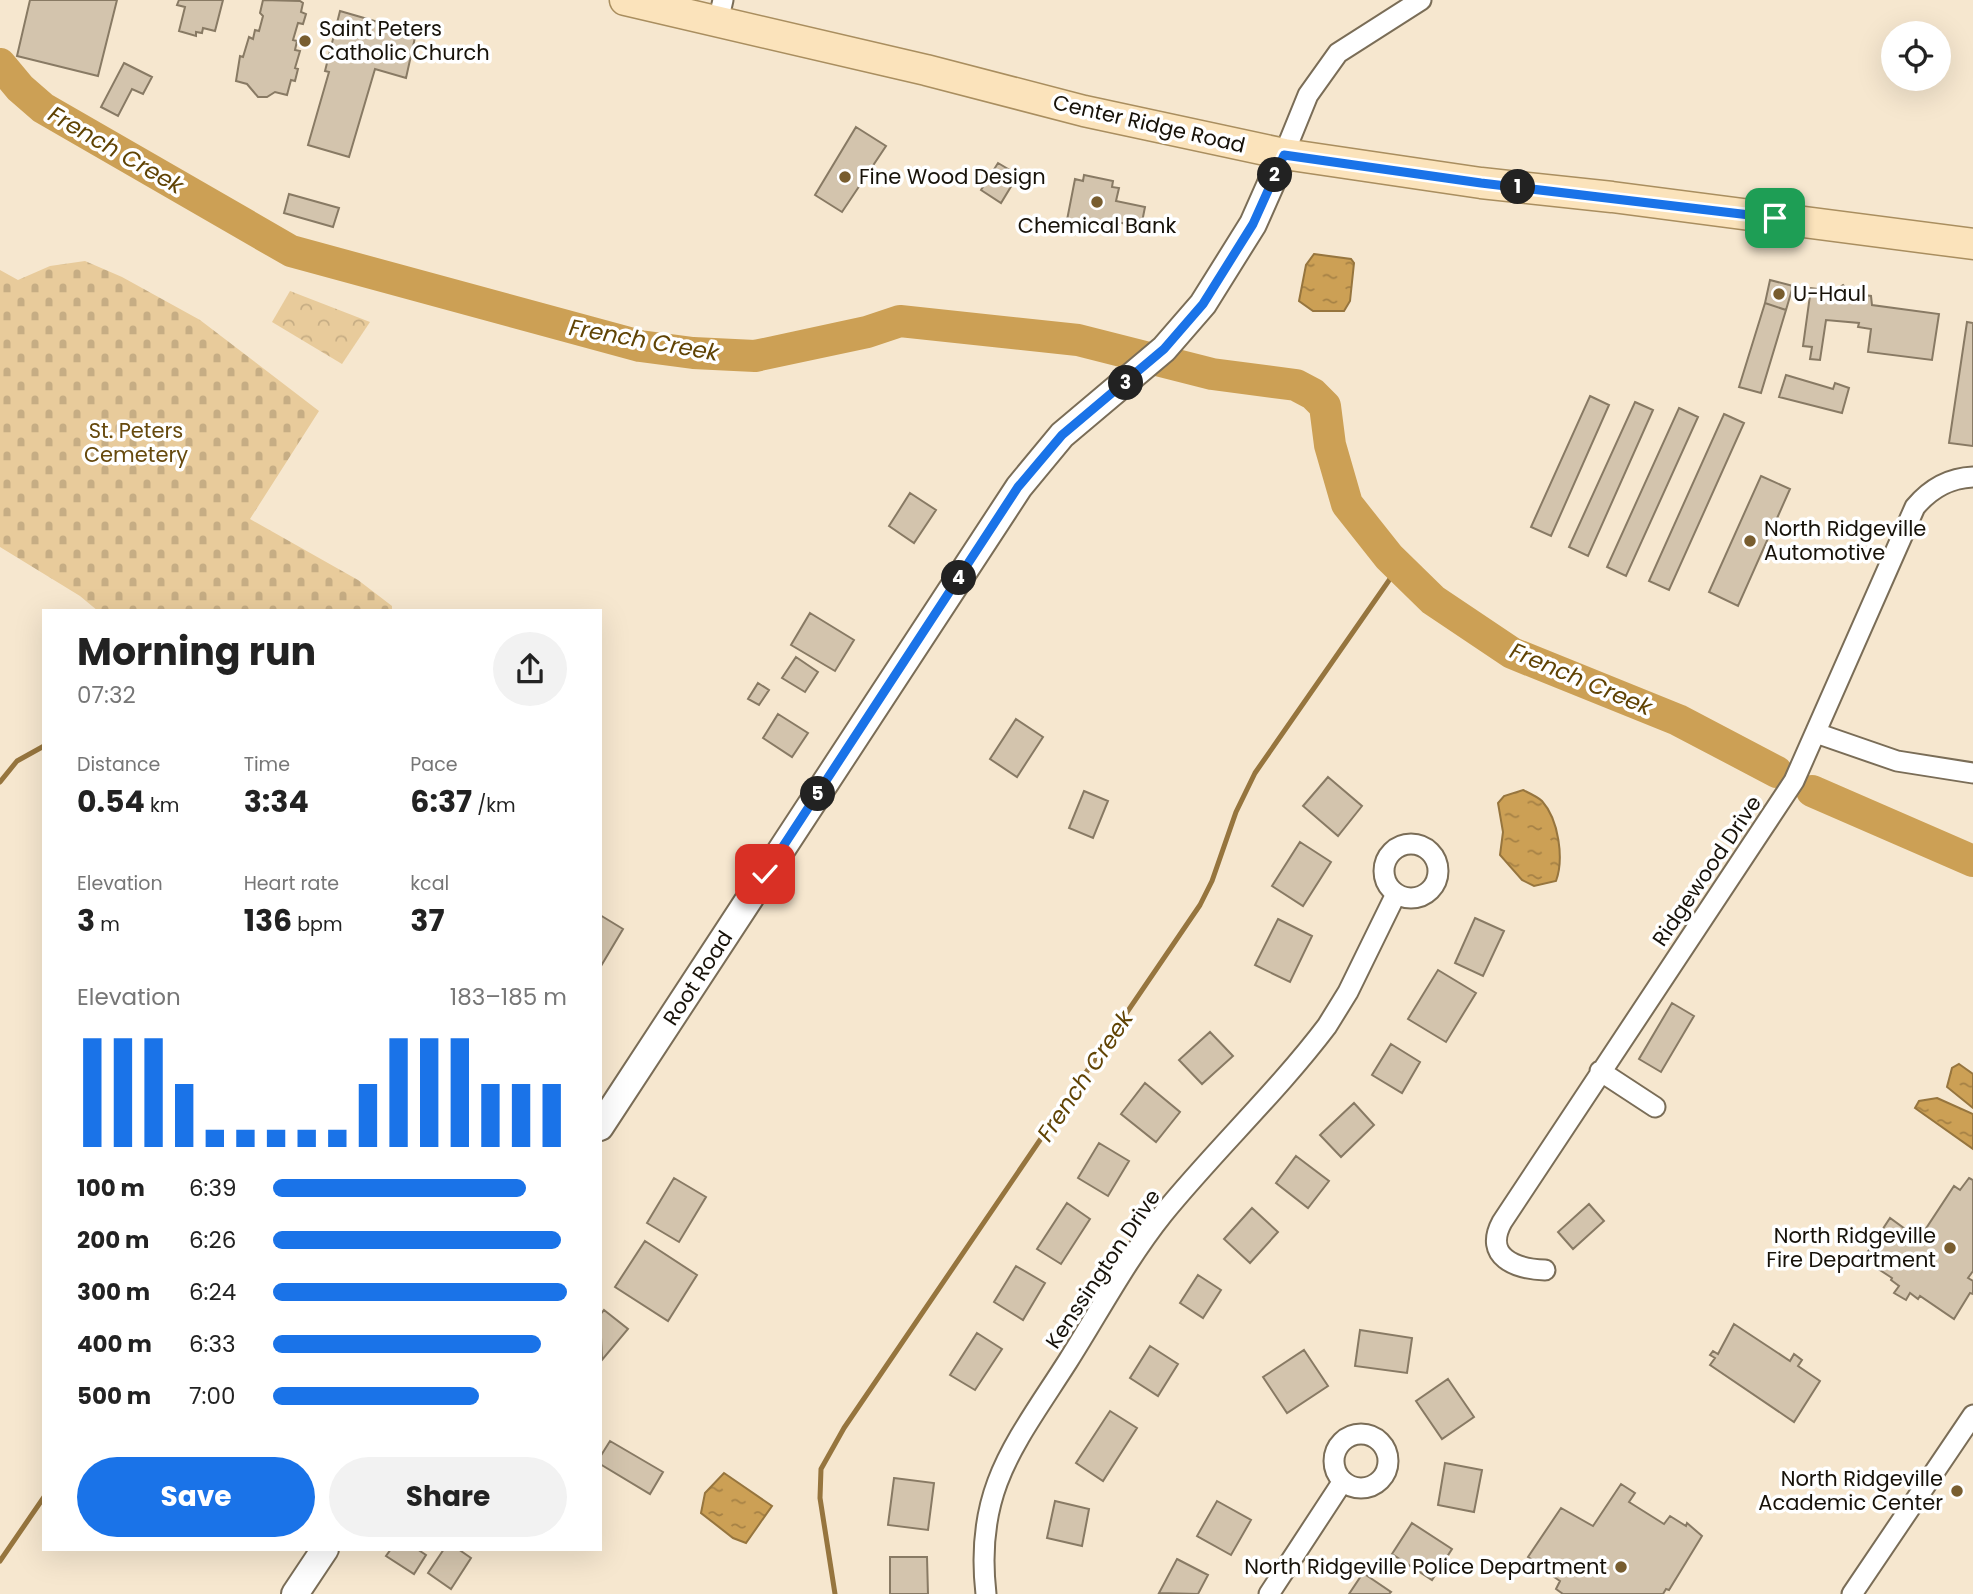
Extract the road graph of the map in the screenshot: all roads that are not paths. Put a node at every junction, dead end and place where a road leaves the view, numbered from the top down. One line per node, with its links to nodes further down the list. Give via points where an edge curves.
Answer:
1 (625, 0): 3 (main road, Center Ridge Road)
2 (1421, 0): 4 (street, via 1338,53 1308,95)
3 (721, 11): 4 (main road, Center Ridge Road, via 1084,111)
4 (1284, 155): 5 (main road, Center Ridge Road); 12 (street, Root Road, via 1238,251 1203,304 1164,349 1062,435 1018,487)
5 (1973, 244)
6 (1973, 477): 7 (street, Ridgewood Drive, via 1934,488 1915,507)
7 (1816, 733): 8 (street, via 1897,761); 10 (street, Ridgewood Drive, via 1783,799)
8 (1973, 773)
9 (1396, 894): 18 (street, Kenssington Drive, via 1327,1026 1163,1215 1014,1446 987,1509 982,1560)
10 (1600, 1071): 11 (street); 13 (street, Ridgewood Drive, via 1496,1233 1496,1244 1512,1264)
11 (1655, 1107)
12 (602, 1124)
13 (1545, 1270)
14 (1973, 1415): 20 (street)
15 (1343, 1481): 19 (street)
16 (324, 1551): 17 (street)
17 (295, 1594)
18 (986, 1594)
19 (1269, 1594)
20 (1852, 1594)

